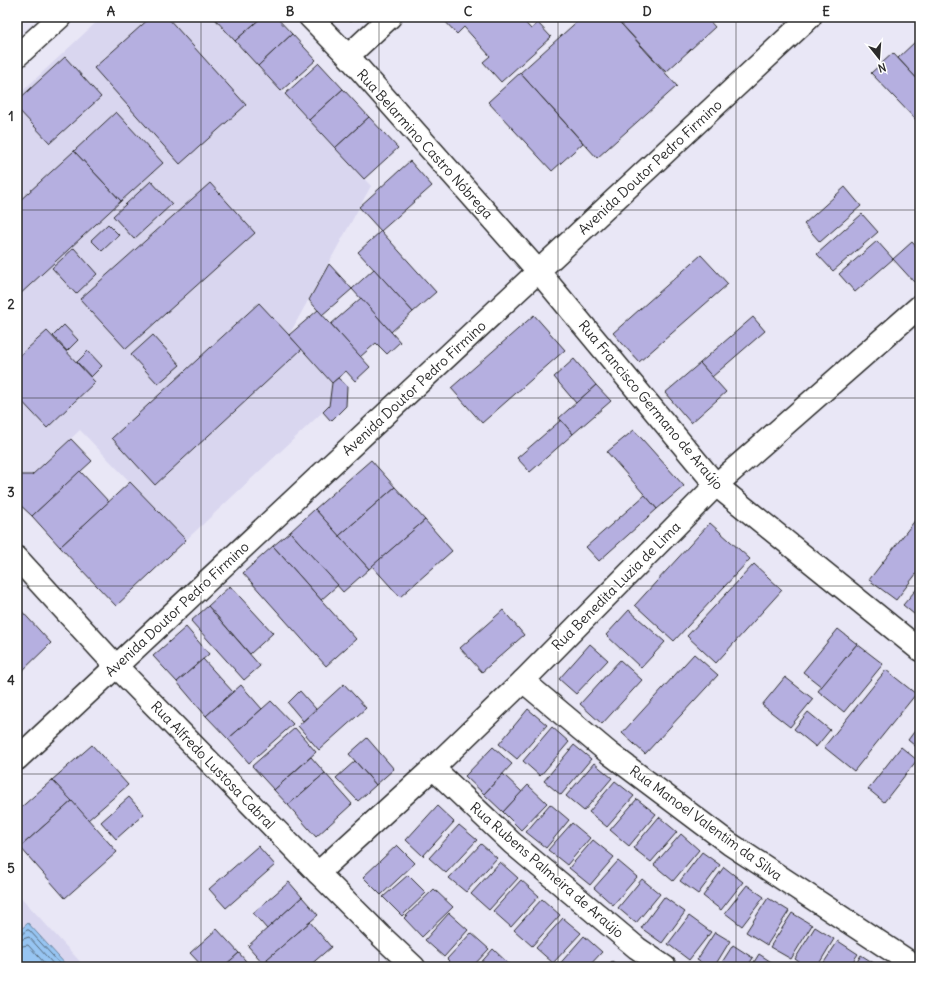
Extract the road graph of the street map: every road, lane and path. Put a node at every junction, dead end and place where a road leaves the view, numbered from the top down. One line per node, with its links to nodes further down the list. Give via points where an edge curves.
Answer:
1 (60, 17): 5 (street)
2 (310, 17): 6 (street, Rua Belarmino Castro Nóbrega)
3 (390, 17): 6 (street)
4 (810, 17): 7 (street, Avenida Doutor Pedro Firmino)
5 (17, 56)
6 (348, 56): 7 (street, Rua Belarmino Castro Nóbrega)
7 (539, 272): 9 (street, Rua Francisco Germano de Araújo); 12 (street, Avenida Doutor Pedro Firmino)
8 (920, 306): 9 (street, Rua Benedita Luzia de Lima)
9 (716, 485): 11 (street, Rua Francisco Germano de Araújo); 13 (street, Rua Benedita Luzia de Lima)
10 (17, 558): 12 (street, Rua Alfredo Lustosa Cabral)
11 (920, 650)
12 (116, 666): 14 (street, Avenida Doutor Pedro Firmino); 16 (street, Rua Alfredo Lustosa Cabral)
13 (523, 681): 15 (street, Rua Benedita Luzia de Lima); 17 (street, Rua Manoel Valentim da Silva, via 609,753 730,844)
14 (17, 758)
15 (433, 768): 16 (street, Rua Benedita Luzia de Lima); 19 (street, Rua Rubens Palmeira de Araújo, via 512,843 637,948)
16 (318, 873): 18 (street, Rua Alfredo Lustosa Cabral)
17 (896, 961): 20 (street, Rua Manoel Valentim da Silva)
18 (414, 967)
19 (665, 967)
20 (917, 967)

